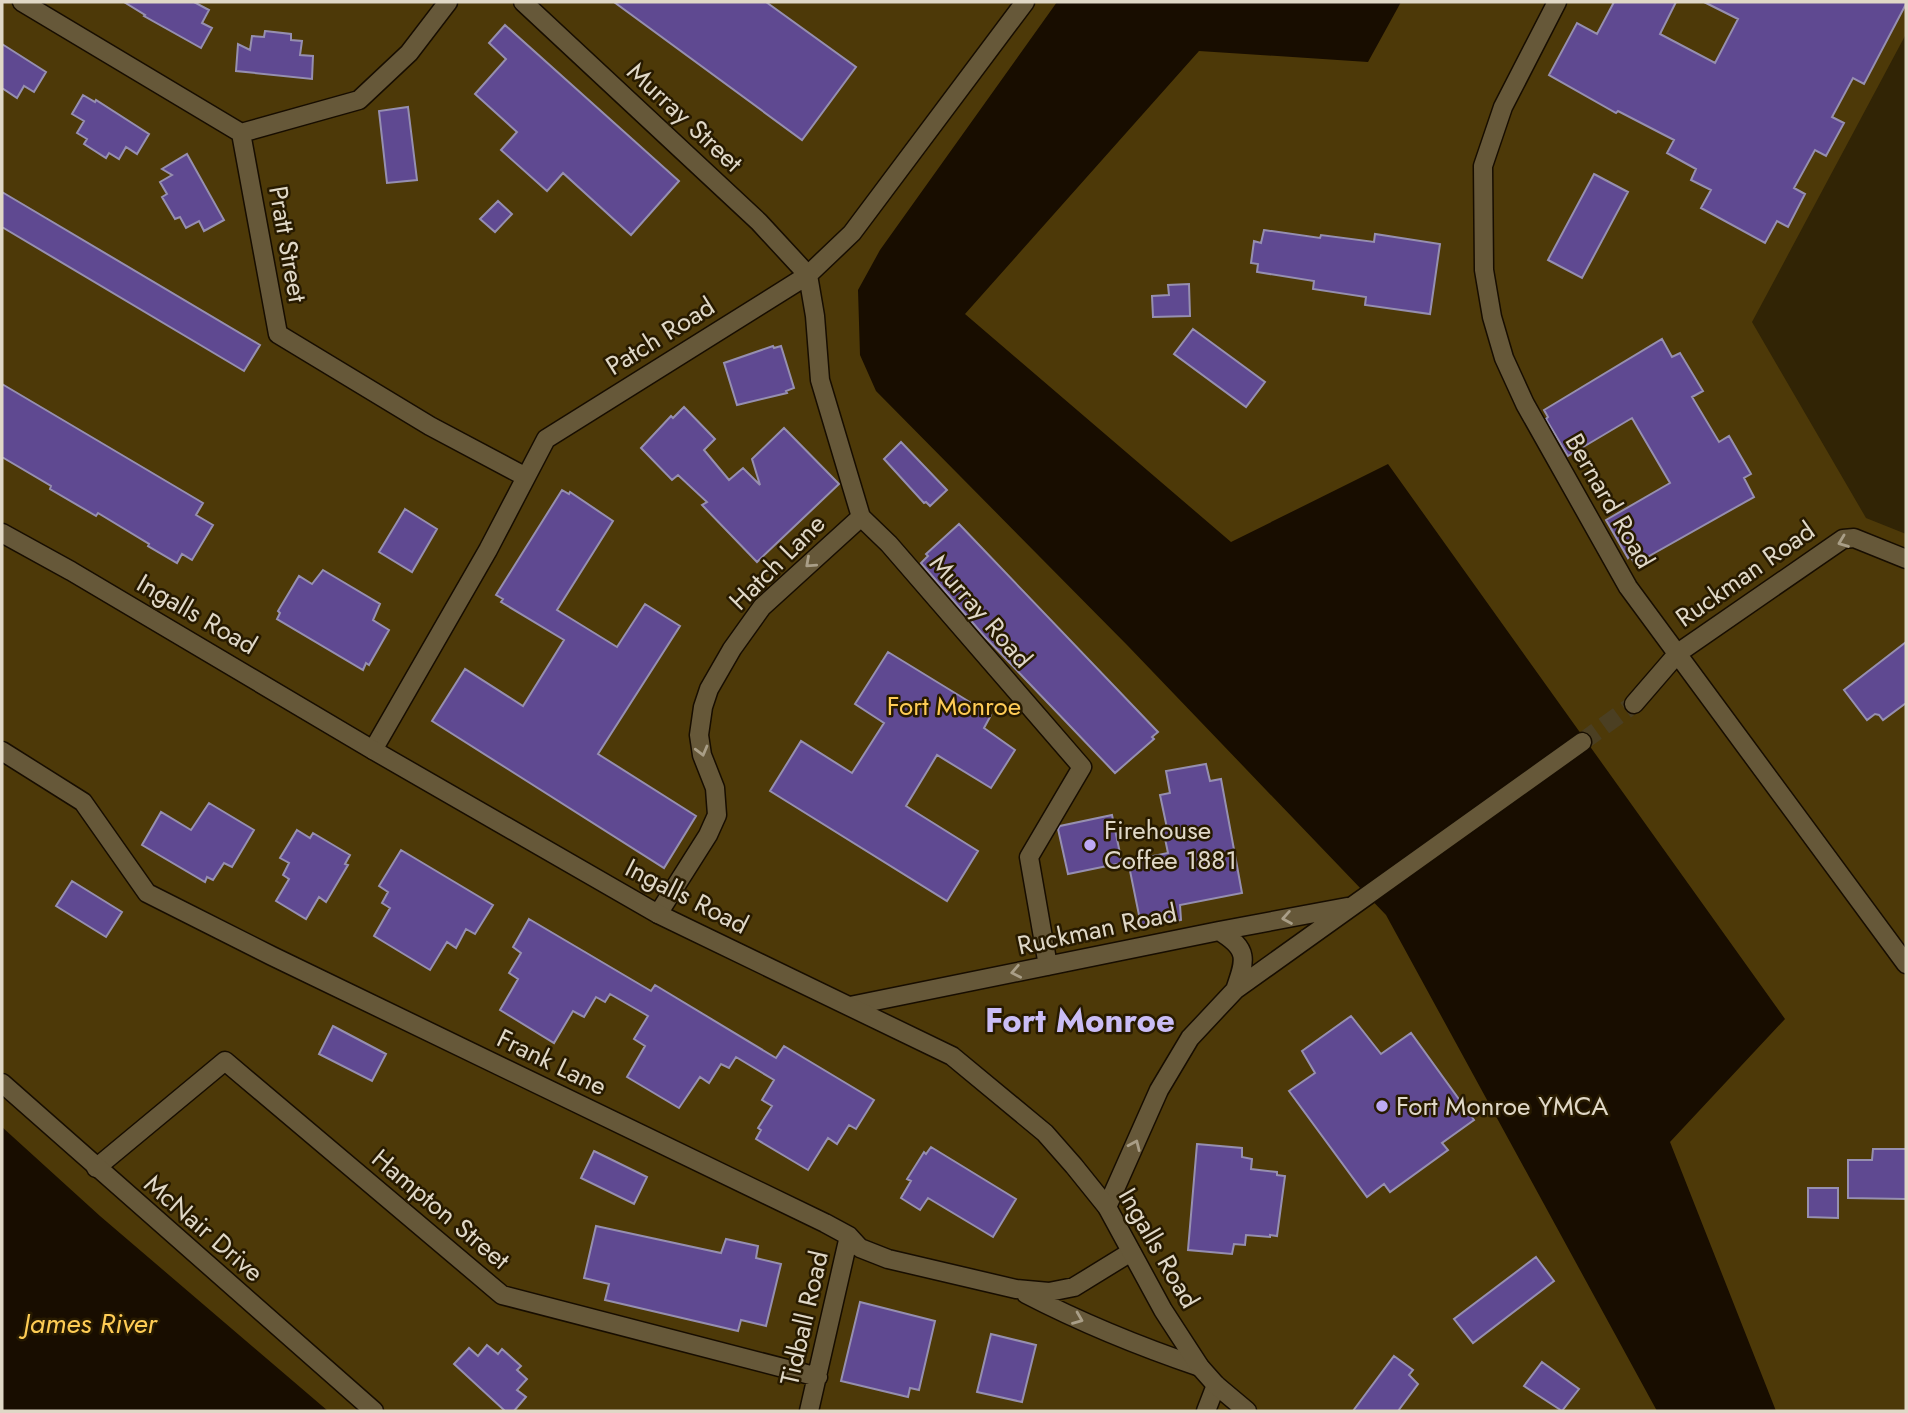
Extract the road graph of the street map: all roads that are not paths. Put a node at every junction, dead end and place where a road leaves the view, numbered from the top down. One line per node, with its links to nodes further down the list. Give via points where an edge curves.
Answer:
1 (22, 2): 6 (street)
2 (448, 2): 6 (street, via 409,53 359,100)
3 (523, 2): 7 (street, Murray Street, via 759,222)
4 (1025, 2): 7 (street, Patch Road, via 852,233)
5 (1557, 2): 12 (street, Bernard Road, via 1503,107 1483,166 1484,270 1492,317 1504,358 1531,415 1629,587)
6 (241, 133): 8 (street, Pratt Street, via 278,334 430,426)
7 (808, 275): 8 (street, Patch Road, via 546,439); 9 (street, Murray Road, via 820,380)
8 (526, 477): 15 (street, Patch Road)
9 (861, 517): 18 (street, Hatch Lane, one-way to 18, via 762,607 709,689 699,735 715,788 717,815); 21 (street, Murray Road, via 1082,767 1029,857)
10 (2, 533): 15 (street, Ingalls Road)
11 (1906, 559): 12 (street, Ruckman Road, one-way to 12, via 1854,538 1843,539)
12 (1678, 653): 13 (street, Ruckman Road); 20 (street, Bernard Road)
13 (1634, 704)
14 (1582, 742): 17 (street, Ruckman Road)
15 (373, 750): 18 (street, Ingalls Road)
16 (2, 751): 27 (street, Frank Lane, via 83,802 147,893)
17 (1354, 906): 19 (street, Ruckman Road, one-way to 19); 22 (street, Ruckman Road)
18 (659, 914): 23 (street, Ingalls Road)
19 (1219, 931): 21 (street, Ruckman Road); 22 (street, via 1236,941 1242,954 1244,965)
20 (1906, 964)
21 (1048, 966): 23 (street, Ruckman Road, one-way to 23)
22 (1235, 990): 26 (street, Ruckman Road, one-way to 22, via 1160,1090 1190,1038)
23 (850, 1006): 26 (street, Ingalls Road, via 952,1056 1045,1133)
24 (2, 1083): 25 (street, McNair Drive)
25 (96, 1168): 31 (street, Hampton Street, via 225,1061 502,1295); 33 (street, McNair Drive)
26 (1107, 1207): 28 (street, Ingalls Road)
27 (849, 1236): 29 (street, Frank Lane, via 860,1248 888,1259); 31 (street, Tidball Road)
28 (1131, 1252): 29 (street, Frank Lane, via 1074,1287 1049,1292); 30 (street, Ingalls Road)
29 (1016, 1289): 30 (street, one-way to 30, via 1154,1352)
30 (1200, 1367): 32 (street, Ingalls Road)
31 (818, 1377): 34 (street, Tidball Road)
32 (1216, 1385): 35 (street); 36 (street, Ingalls Road)
33 (374, 1411)
34 (809, 1411)
35 (1206, 1411)
36 (1247, 1411)

